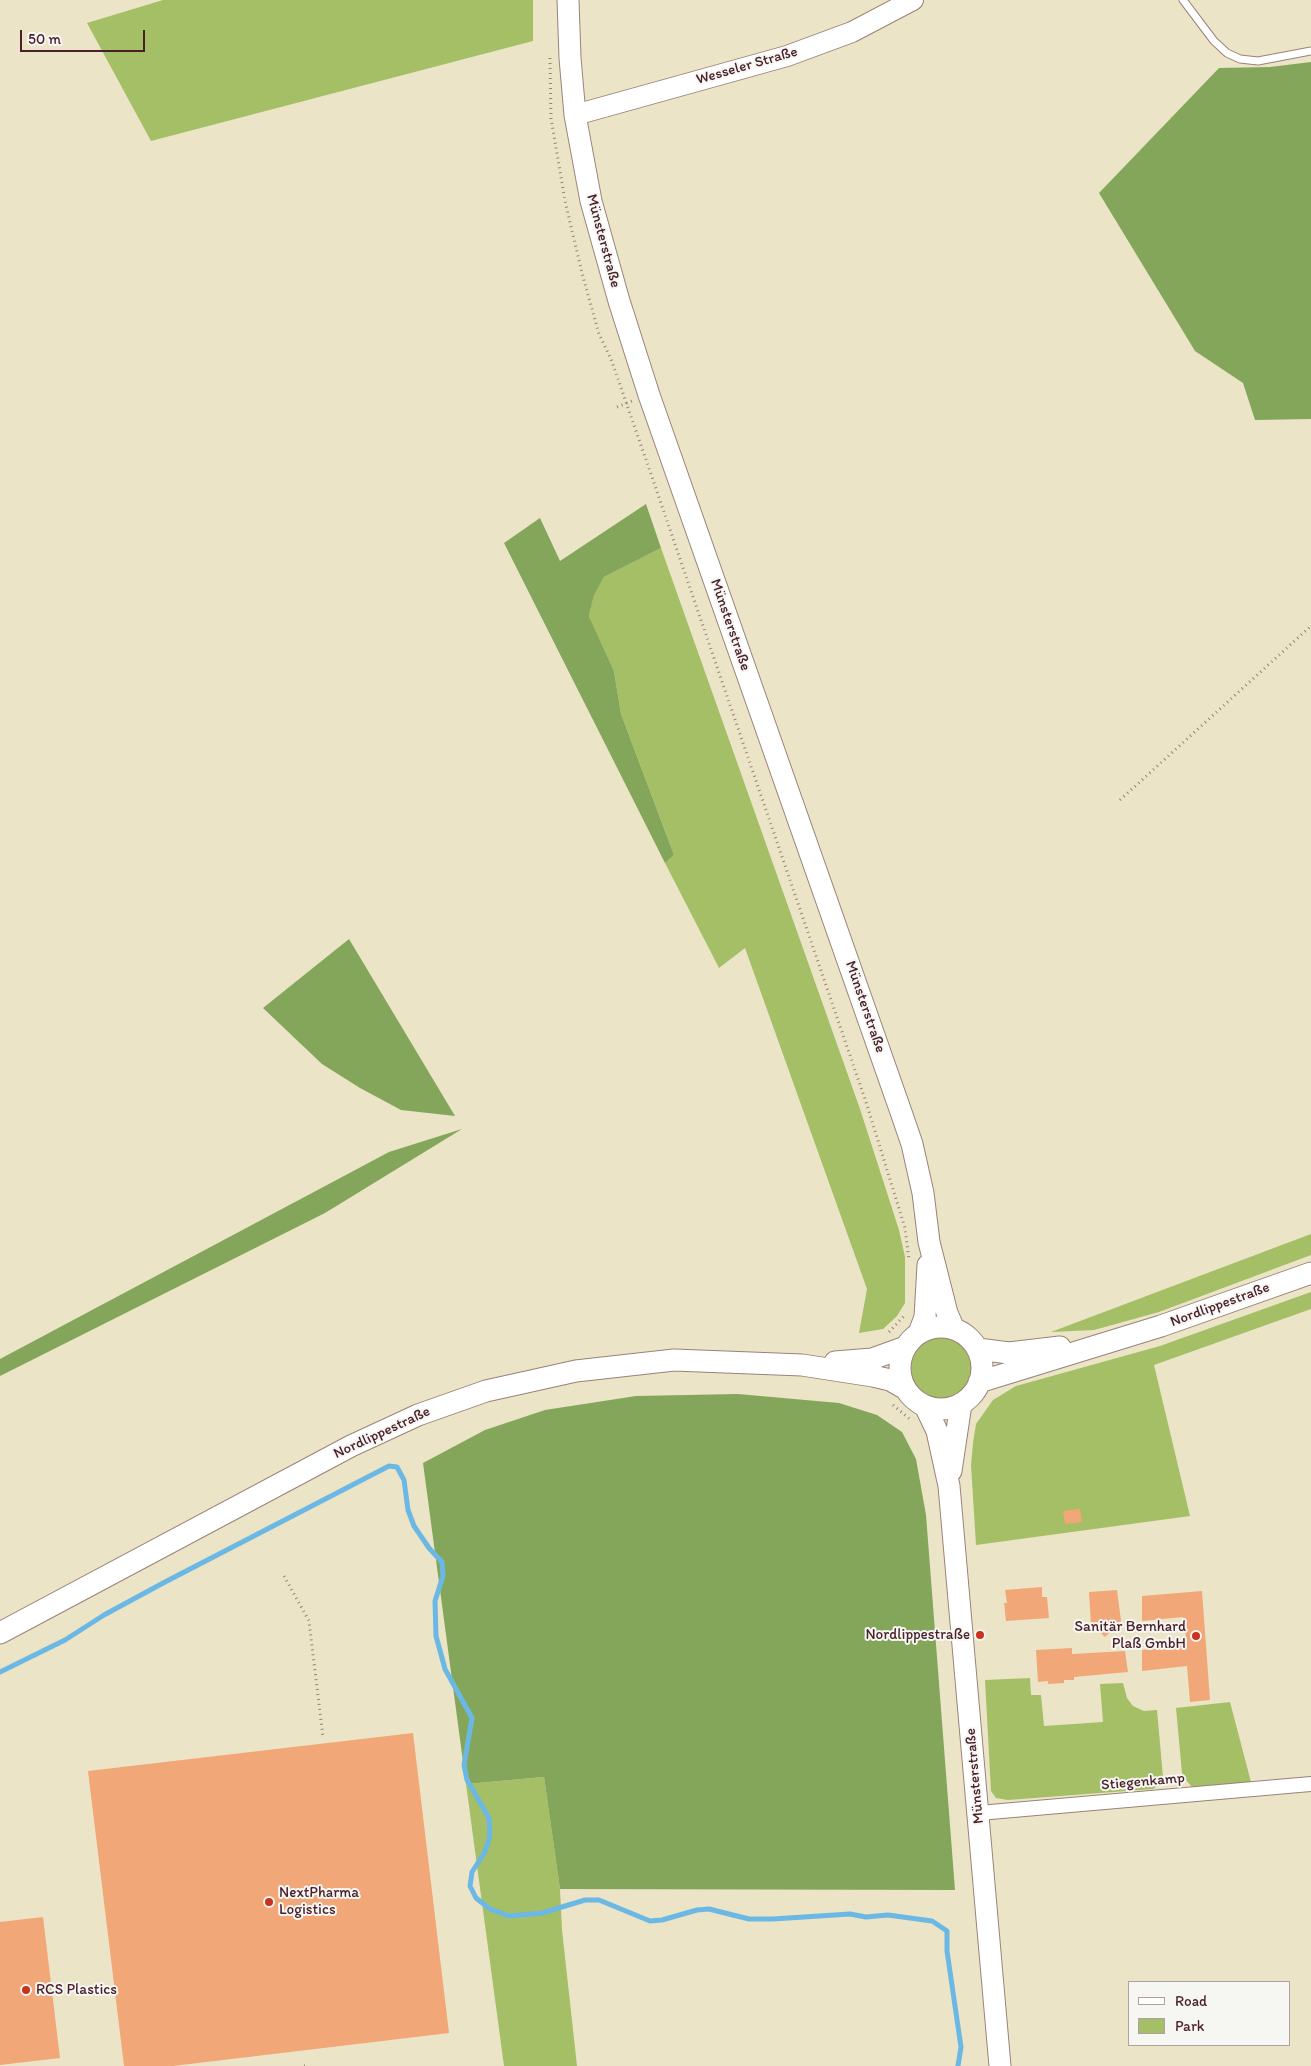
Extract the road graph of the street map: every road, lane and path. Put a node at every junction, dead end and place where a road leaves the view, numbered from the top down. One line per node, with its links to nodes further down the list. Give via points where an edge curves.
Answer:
1 (568, 0): 6 (main road, Münsterstraße)
2 (913, 0): 6 (street, Wesseler Straße, via 852,32 787,56)
3 (1182, 0): 4 (lane, via 1214,40 1240,59 1258,61)
4 (1311, 51)
5 (550, 56): 10 (path, via 551,118 565,201 599,334 611,359 867,1105 902,1220)
6 (575, 115): 9 (main road, Münsterstraße, via 591,201 633,350 912,1144)
7 (1311, 626): 8 (path)
8 (1120, 800)
9 (929, 1242): 13 (main road, Münsterstraße); 15 (main road, Münsterstraße, via 925,1317)
10 (910, 1264)
11 (1311, 1273): 16 (main road, Nordlippestraße)
12 (907, 1312): 14 (path)
13 (954, 1329): 15 (main road, via 930,1328); 17 (main road, via 964,1334)
14 (884, 1336)
15 (912, 1340): 18 (main road, Nordlippestraße, via 872,1359); 20 (main road, via 899,1367)
16 (1100, 1344): 17 (main road, Nordlippestraße, via 1009,1353); 19 (main road, Nordlippestraße)
17 (978, 1349): 19 (main road, via 982,1373)
18 (802, 1365): 20 (main road, Nordlippestraße, via 890,1380); 26 (main road, Nordlippestraße, via 664,1361 576,1371 486,1391 418,1415 351,1446)
19 (980, 1382): 21 (main road, via 972,1396)
20 (897, 1395): 22 (main road, via 912,1398); 23 (path)
21 (961, 1404): 22 (main road, via 944,1409); 24 (main road, Münsterstraße)
22 (925, 1406): 24 (main road, Münsterstraße, via 937,1432)
23 (915, 1426)
24 (949, 1486): 29 (main road, Münsterstraße)
25 (284, 1576): 27 (path, via 309,1621)
26 (0, 1633)
27 (323, 1737)
28 (1311, 1784): 29 (street, Stiegenkamp)
29 (979, 1814): 30 (main road, Münsterstraße)
30 (1000, 2066)

